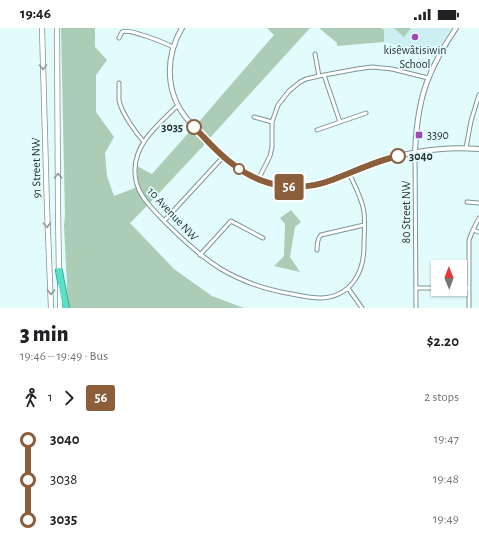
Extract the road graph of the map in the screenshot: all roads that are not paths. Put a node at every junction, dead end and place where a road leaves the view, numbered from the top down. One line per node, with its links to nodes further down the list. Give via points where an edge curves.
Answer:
1 (42, 28): 41 (main road, 91 Street NW, one-way to 41, via 46,208)
2 (57, 28): 36 (main road, 91 Street NW, one-way to 2)
3 (182, 28): 6 (street)
4 (456, 28): 10 (street, 80 Street NW)
5 (119, 38): 6 (street, via 121,33 129,31)
6 (173, 47): 13 (street, via 170,79)
7 (315, 54): 9 (street)
8 (324, 75): 9 (street); 10 (street, via 377,67); 17 (street)
9 (319, 76): 16 (street, via 306,79 289,91 278,105)
10 (428, 78): 22 (street, 80 Street NW, via 418,117)
11 (119, 83): 19 (street, via 121,107)
12 (479, 95): 20 (street)
13 (178, 106): 19 (street); 23 (street, via 187,119)
14 (366, 113): 17 (street)
15 (254, 117): 16 (street)
16 (272, 122): 25 (street, via 270,156)
17 (340, 122): 18 (street)
18 (317, 130)
19 (144, 142): 29 (street, 10 Avenue NW, via 135,163 136,182 143,198)
20 (466, 148): 21 (street); 22 (street)
21 (479, 149)
22 (415, 153): 24 (street, via 373,163); 38 (street, 80 Street NW)
23 (223, 156): 25 (street, via 244,173); 29 (street)
24 (349, 173): 25 (street, via 323,184 306,187 282,186); 30 (street, via 362,204)
25 (258, 180)
26 (467, 202): 27 (street)
27 (479, 203)
28 (479, 218): 31 (street)
29 (164, 221): 35 (street, 10 Avenue NW)
30 (364, 225): 34 (street, via 321,235); 37 (street, via 364,261 357,277)
31 (472, 230): 32 (street); 40 (street, via 469,240)
32 (479, 232)
33 (263, 238): 35 (street, 10 Avenue NW, via 230,221)
34 (317, 250)
35 (200, 255): 37 (street, 10 Avenue NW, via 234,276 276,291 316,298 336,295)
36 (59, 271): 42 (main road, 91 Street NW); 43 (highway)
37 (348, 288): 44 (street)
38 (416, 288): 39 (street); 45 (street, 80 Street NW)
39 (431, 288)
40 (469, 288): 46 (street)
41 (52, 308)
42 (60, 308)
43 (66, 308)
44 (362, 308)
45 (416, 308)
46 (469, 308)

